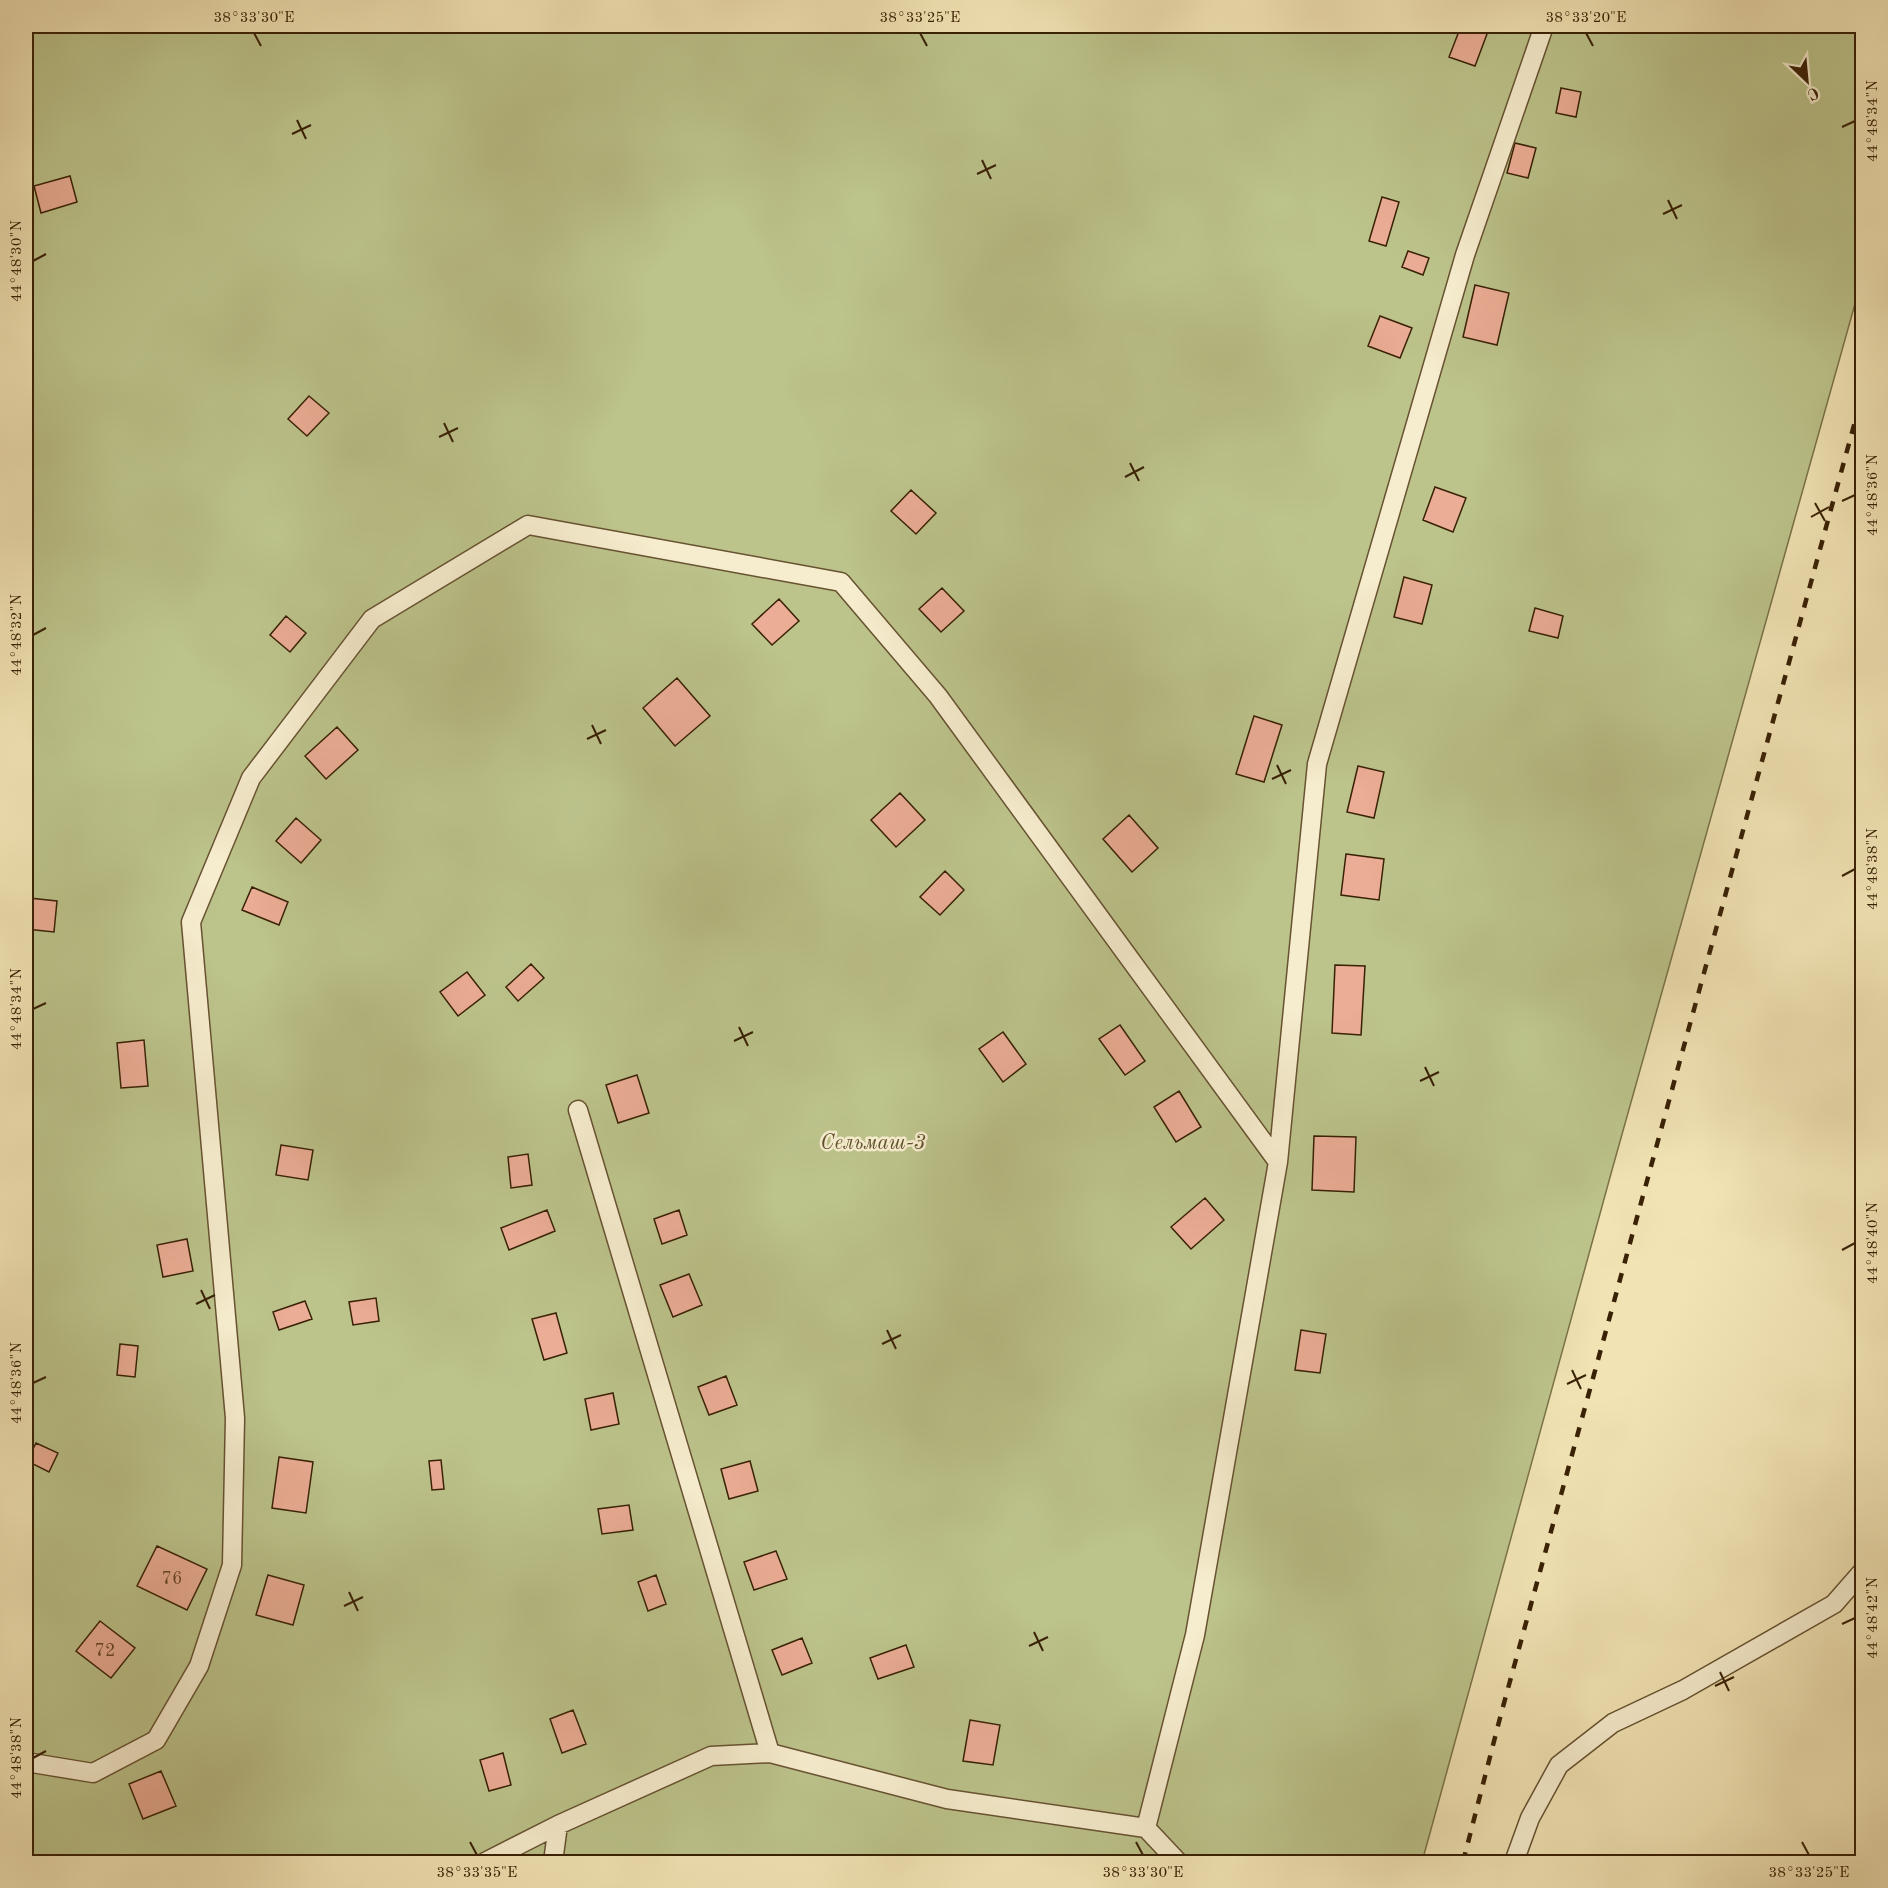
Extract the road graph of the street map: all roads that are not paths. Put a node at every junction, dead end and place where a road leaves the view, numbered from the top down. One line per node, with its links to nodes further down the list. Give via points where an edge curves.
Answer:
1 (1544, 26): 3 (lane, via 1465,255 1317,764)
2 (578, 1110): 5 (lane)
3 (1278, 1162): 6 (lane, via 938,696 841,582 528,525 372,620 251,778 191,922 235,1418 232,1565 199,1666 156,1740 93,1773); 8 (lane, via 1195,1635)
4 (1863, 1572): 12 (lane, via 1833,1604 1683,1690 1613,1723 1559,1765 1530,1818)
5 (770, 1753): 7 (lane, via 711,1756); 8 (lane, via 947,1799)
6 (26, 1762)
7 (558, 1825): 9 (lane); 10 (lane)
8 (1146, 1828): 11 (lane)
9 (485, 1863)
10 (553, 1863)
11 (1178, 1863)
12 (1514, 1863)

